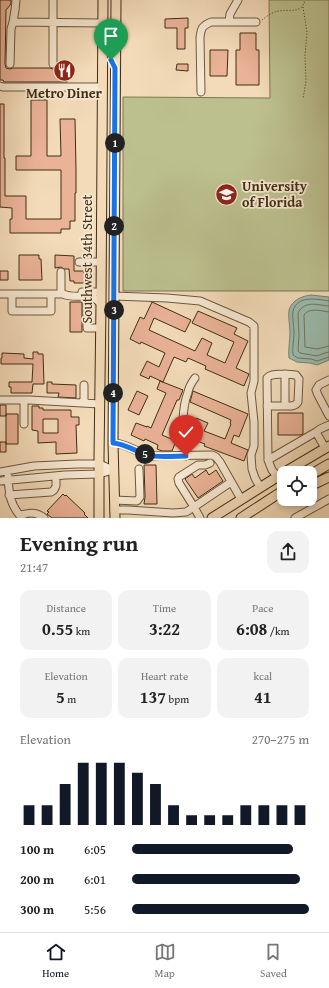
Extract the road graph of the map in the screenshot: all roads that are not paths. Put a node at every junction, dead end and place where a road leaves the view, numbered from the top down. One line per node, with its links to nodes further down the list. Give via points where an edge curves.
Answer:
1 (16, 0): 6 (street)
2 (53, 0): 7 (street)
3 (103, 0): 10 (main road, Southwest 34th Street)
4 (116, 0): 13 (main road, Southwest 34th Street)
5 (238, 0): 8 (street, via 230,14)
6 (13, 22): 7 (street); 11 (street)
7 (53, 22): 10 (street); 12 (street)
8 (229, 22): 9 (street); 16 (street, via 211,22 201,29)
9 (256, 22)
10 (102, 23): 13 (main road, via 109,29 111,60); 15 (main road, Southwest 34th Street)
11 (10, 64)
12 (53, 64)
13 (115, 68): 27 (main road, Southwest 34th Street)
14 (0, 86): 15 (street)
15 (102, 87): 17 (main road, Southwest 34th Street)
16 (200, 92)
17 (102, 227): 19 (main road, Southwest 34th Street); 27 (main road, via 107,236 108,280)
18 (78, 262): 19 (street)
19 (101, 262): 21 (main road, Southwest 34th Street)
20 (61, 272): 25 (street)
21 (101, 292): 25 (street); 28 (main road, Southwest 34th Street); 31 (main road, via 107,301 108,340)
22 (0, 294): 23 (street)
23 (12, 294): 24 (street); 24 (street, via 12,311 51,311)
24 (51, 294): 25 (street)
25 (62, 294): 26 (street)
26 (87, 296): 28 (street, via 92,297); 29 (street)
27 (114, 296): 31 (main road, Southwest 34th Street); 67 (street, via 200,302 254,326 254,381 251,393 254,446 251,455 252,468)
28 (101, 307): 29 (street); 30 (main road, Southwest 34th Street)
29 (87, 311): 30 (street, via 88,328)
30 (101, 328): 39 (main road, Southwest 34th Street)
31 (114, 356): 45 (main road, Southwest 34th Street)
32 (285, 374): 40 (street, via 271,375 267,378); 41 (street); 41 (street, via 296,375 299,379 297,404)
33 (195, 378): 49 (street, via 185,404 183,428)
34 (329, 380): 42 (street, via 319,385 316,390)
35 (84, 385): 38 (street)
36 (0, 400): 37 (street)
37 (24, 400): 38 (street); 43 (street)
38 (84, 403): 39 (street)
39 (100, 404): 45 (main road, via 107,410); 52 (main road, Southwest 34th Street)
40 (268, 406): 41 (street); 50 (street)
41 (285, 406)
42 (329, 416)
43 (24, 424)
44 (329, 424): 46 (street)
45 (113, 427): 47 (main road, Southwest 34th Street)
46 (316, 432): 48 (street); 50 (street)
47 (113, 443): 49 (street, via 149,456); 56 (main road, Southwest 34th Street)
48 (325, 448): 53 (main road); 54 (main road)
49 (186, 456): 65 (street, via 216,457)
50 (268, 460): 61 (street)
51 (210, 463): 75 (street, via 198,465 178,479)
52 (99, 464): 56 (street); 57 (street, via 56,464); 59 (main road, Southwest 34th Street)
53 (329, 464): 58 (main road)
54 (294, 466)
55 (139, 469): 73 (street, via 140,497 137,502)
56 (113, 470): 59 (street); 73 (main road, Southwest 34th Street)
57 (4, 471): 63 (street)
58 (317, 471)
59 (99, 474): 60 (street); 80 (main road, Southwest 34th Street)
60 (56, 476): 63 (street); 69 (street, via 56,486 50,492)
61 (277, 476): 67 (main road)
62 (329, 477): 66 (main road)
63 (8, 480): 64 (street); 69 (street)
64 (0, 481)
65 (231, 482): 71 (street); 75 (street)
66 (317, 483)
67 (260, 487): 68 (main road)
68 (250, 493): 71 (main road); 76 (main road)
69 (9, 495): 78 (street)
70 (277, 495): 76 (main road)
71 (241, 499): 82 (main road)
72 (329, 499): 84 (street)
73 (114, 500): 77 (main road, Southwest 34th Street)
74 (277, 501): 76 (main road)
75 (194, 507): 77 (street, via 186,512 128,510); 81 (street)
76 (259, 507): 83 (main road)
77 (115, 514)
78 (21, 516): 79 (street, via 36,513)
79 (44, 518)
80 (99, 518)
81 (200, 518)
82 (212, 518)
83 (241, 518)
84 (295, 518)

